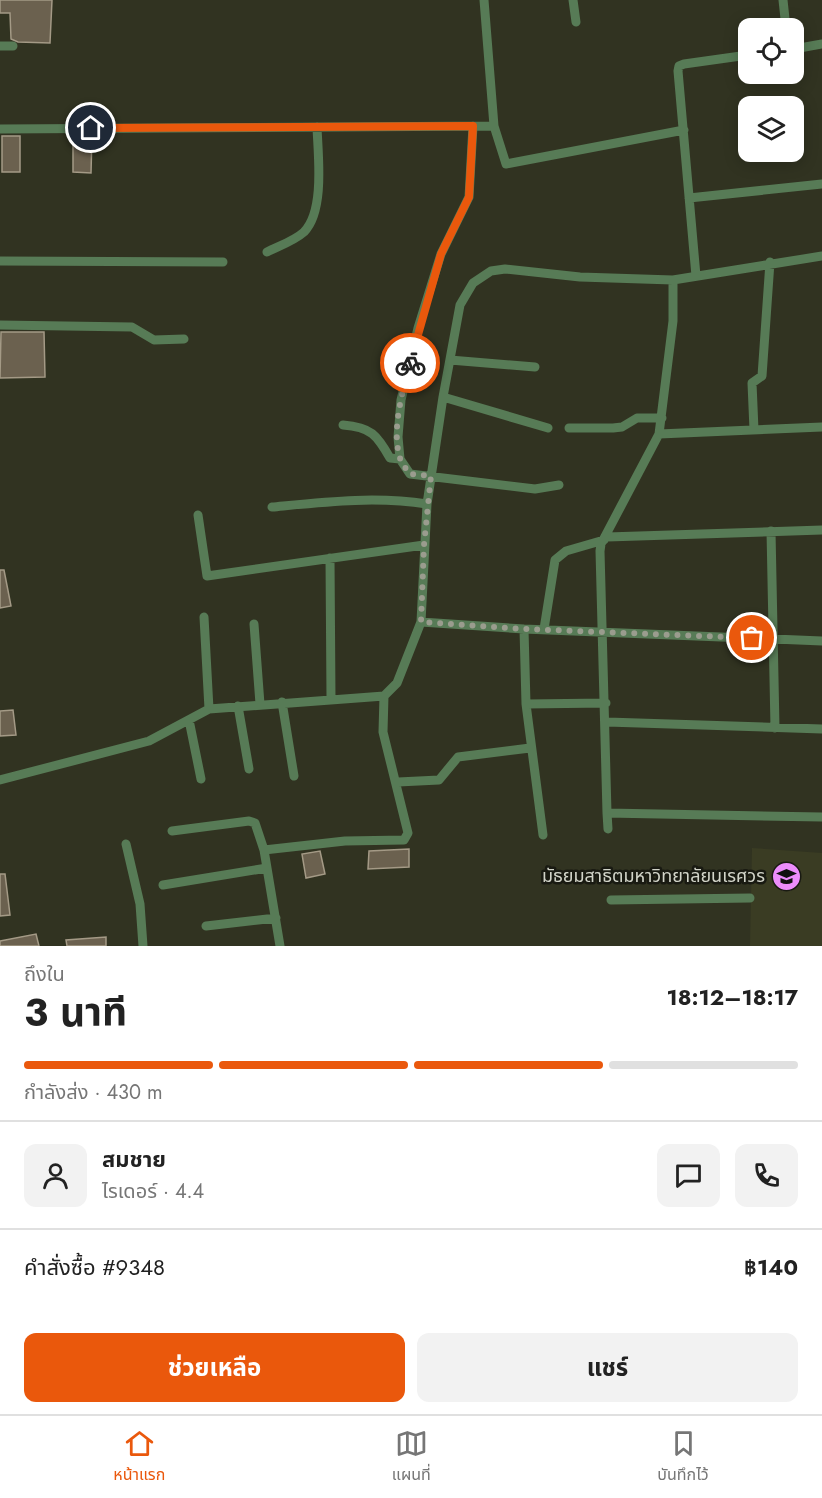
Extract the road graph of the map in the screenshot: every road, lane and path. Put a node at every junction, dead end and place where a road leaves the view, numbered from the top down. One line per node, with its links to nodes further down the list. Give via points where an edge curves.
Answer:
1 (484, 0): 12 (street)
2 (573, 0): 5 (street)
3 (783, 0): 4 (street)
4 (785, 18)
5 (576, 22)
6 (822, 44): 9 (street)
7 (0, 46): 8 (street)
8 (13, 46)
9 (804, 47)
10 (738, 57): 15 (street, via 679,66)
11 (473, 126): 12 (street); 13 (street); 37 (street, via 469,197 441,254 401,400)
12 (494, 126): 15 (street, via 507,164)
13 (317, 127): 14 (street); 18 (street, via 318,189 312,217 299,236)
14 (0, 129)
15 (684, 130): 17 (street)
16 (822, 184): 17 (street)
17 (689, 198): 23 (street)
18 (267, 252)
19 (822, 256): 22 (street)
20 (0, 261): 21 (street)
21 (223, 262)
22 (770, 262): 23 (street); 35 (street, via 762,376 752,383)
23 (696, 276): 24 (street)
24 (673, 280): 27 (street, via 580,277 505,268 491,271 473,283 460,305); 30 (street, via 673,321)
25 (0, 325): 26 (street, via 132,327 154,340)
26 (184, 339)
27 (450, 360): 28 (street); 29 (street)
28 (535, 367)
29 (443, 397): 33 (street); 38 (street)
30 (662, 418): 34 (street, via 637,418 622,427); 36 (street)
31 (343, 425): 37 (street, via 360,426 377,436 390,458)
32 (822, 427): 35 (street)
33 (548, 428)
34 (569, 428)
35 (754, 430): 36 (street)
36 (659, 434): 45 (street)
37 (400, 459): 38 (street, via 410,474)
38 (431, 476): 39 (street, via 535,489); 40 (street)
39 (559, 485)
40 (427, 504): 41 (street, via 369,499); 46 (street)
41 (272, 507)
42 (198, 515): 47 (street, via 207,576)
43 (822, 530): 44 (street)
44 (771, 531): 45 (street); 54 (street)
45 (606, 538): 52 (street, via 566,551 555,560); 53 (street, via 600,551)
46 (424, 545): 47 (street); 49 (street)
47 (330, 558): 57 (street)
48 (204, 617): 63 (street)
49 (421, 622): 51 (street); 56 (street, via 397,682)
50 (254, 624): 60 (street)
51 (524, 629): 52 (street); 61 (street)
52 (544, 629): 53 (street)
53 (604, 630): 54 (street); 59 (street)
54 (773, 639): 55 (street); 66 (street)
55 (822, 641)
56 (384, 696): 57 (street); 73 (street, via 383,732)
57 (332, 699): 58 (street)
58 (282, 702): 60 (street); 70 (street)
59 (606, 703): 61 (street); 65 (street)
60 (260, 704): 62 (street)
61 (526, 704): 68 (street)
62 (238, 706): 63 (street); 69 (street)
63 (209, 709): 64 (street)
64 (189, 720): 71 (street); 72 (street, via 149,741)
65 (607, 722): 66 (street); 74 (street)
66 (775, 728): 67 (street)
67 (822, 729)
68 (530, 748): 73 (street, via 458,757 439,780); 78 (street)
69 (249, 770)
70 (294, 776)
71 (201, 779)
72 (0, 780)
73 (398, 782): 80 (street, via 408,833 404,840 345,841)
74 (607, 813): 75 (street); 76 (street)
75 (822, 817)
76 (608, 829)
77 (172, 831): 80 (street, via 252,822)
78 (543, 835)
79 (126, 844): 87 (street, via 140,904)
80 (264, 850): 81 (street)
81 (267, 868): 82 (street); 85 (street)
82 (163, 885)
83 (750, 898): 84 (street)
84 (611, 900)
85 (276, 918): 86 (street); 88 (street)
86 (206, 926)
87 (143, 946)
88 (280, 946)

